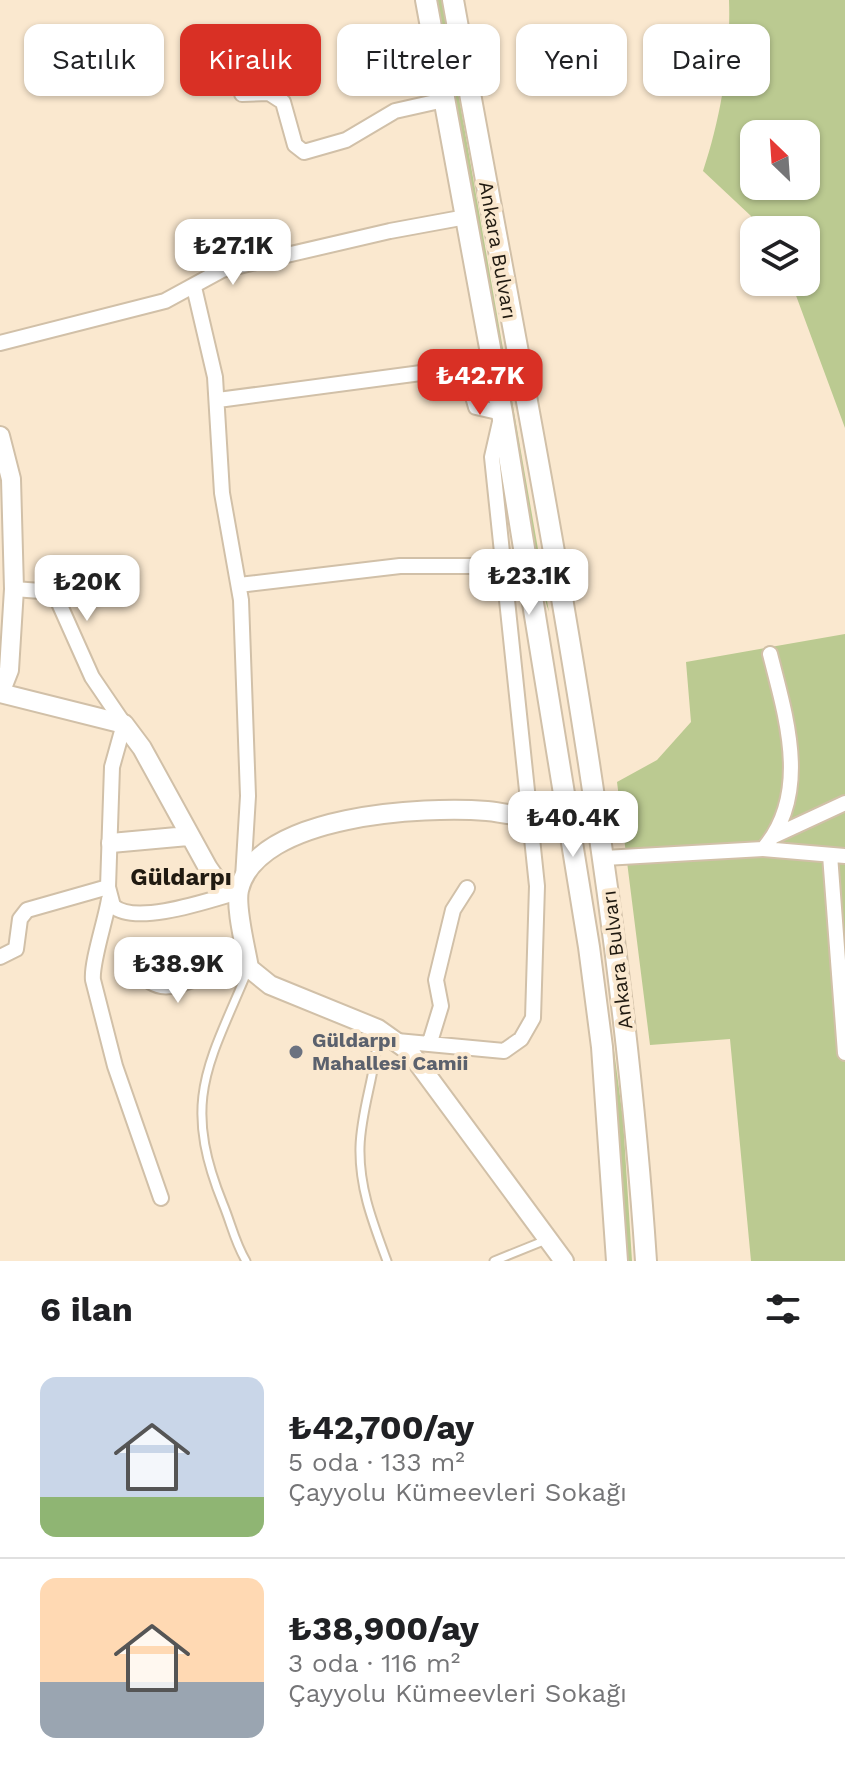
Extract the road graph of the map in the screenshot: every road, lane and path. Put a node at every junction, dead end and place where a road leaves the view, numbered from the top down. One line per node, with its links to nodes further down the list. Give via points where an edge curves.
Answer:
1 (426, 0): 4 (main road, Ankara Bulvarı)
2 (453, 0): 25 (main road, Ankara Bulvarı)
3 (274, 96): 4 (street, via 283,102 295,145 304,152 346,140 395,111)
4 (444, 100): 5 (main road, Ankara Bulvarı)
5 (466, 217): 6 (street, via 222,270); 9 (main road, Ankara Bulvarı)
6 (194, 287): 7 (street, via 156,304); 8 (street)
7 (0, 343)
8 (218, 400): 9 (street, via 443,369 464,374 476,407); 12 (street, via 222,493)
9 (502, 413): 11 (street, via 492,457); 19 (main road, Ankara Bulvarı)
10 (0, 436): 13 (street, via 11,479)
11 (504, 566): 12 (street, via 400,566); 18 (street)
12 (239, 585): 26 (street, via 248,796)
13 (14, 589): 15 (street, via 9,670); 16 (street, via 54,592 92,677)
14 (770, 654): 21 (street, via 791,750 789,803)
15 (0, 693): 16 (street)
16 (124, 724): 20 (street); 22 (street, via 114,753)
17 (845, 803): 21 (street)
18 (530, 818): 19 (street); 26 (street, via 465,810 339,822 286,839 256,861); 34 (street, via 538,910 535,1006 528,1029 513,1046 493,1052)
19 (571, 827): 25 (main road); 42 (main road, Ankara Bulvarı, via 602,1047)
20 (188, 836): 22 (street); 26 (street, via 215,878)
21 (774, 836): 23 (street)
22 (111, 843): 28 (street)
23 (763, 849): 24 (street); 25 (street)
24 (838, 856): 35 (street)
25 (604, 858): 43 (main road, Ankara Bulvarı, via 633,1094)
26 (240, 886): 28 (street, via 184,906 134,913 120,911); 31 (street)
27 (467, 888): 34 (street, via 453,910 436,980 441,1006)
28 (108, 893): 29 (street, via 27,910 20,919 16,949); 36 (street, via 93,980 115,1066)
29 (0, 957)
30 (131, 962): 31 (street, via 149,982 165,988)
31 (249, 968): 32 (street, via 270,985); 38 (lane, via 200,1098 212,1178)
32 (378, 1029): 33 (street); 39 (lane, via 360,1170)
33 (397, 1041): 34 (street); 37 (street, via 424,1067)
34 (430, 1042)
35 (845, 1053)
36 (161, 1198)
37 (548, 1239): 40 (lane); 41 (street)
38 (246, 1261)
39 (387, 1261)
40 (494, 1261)
41 (564, 1261)
42 (617, 1261)
43 (646, 1261)

